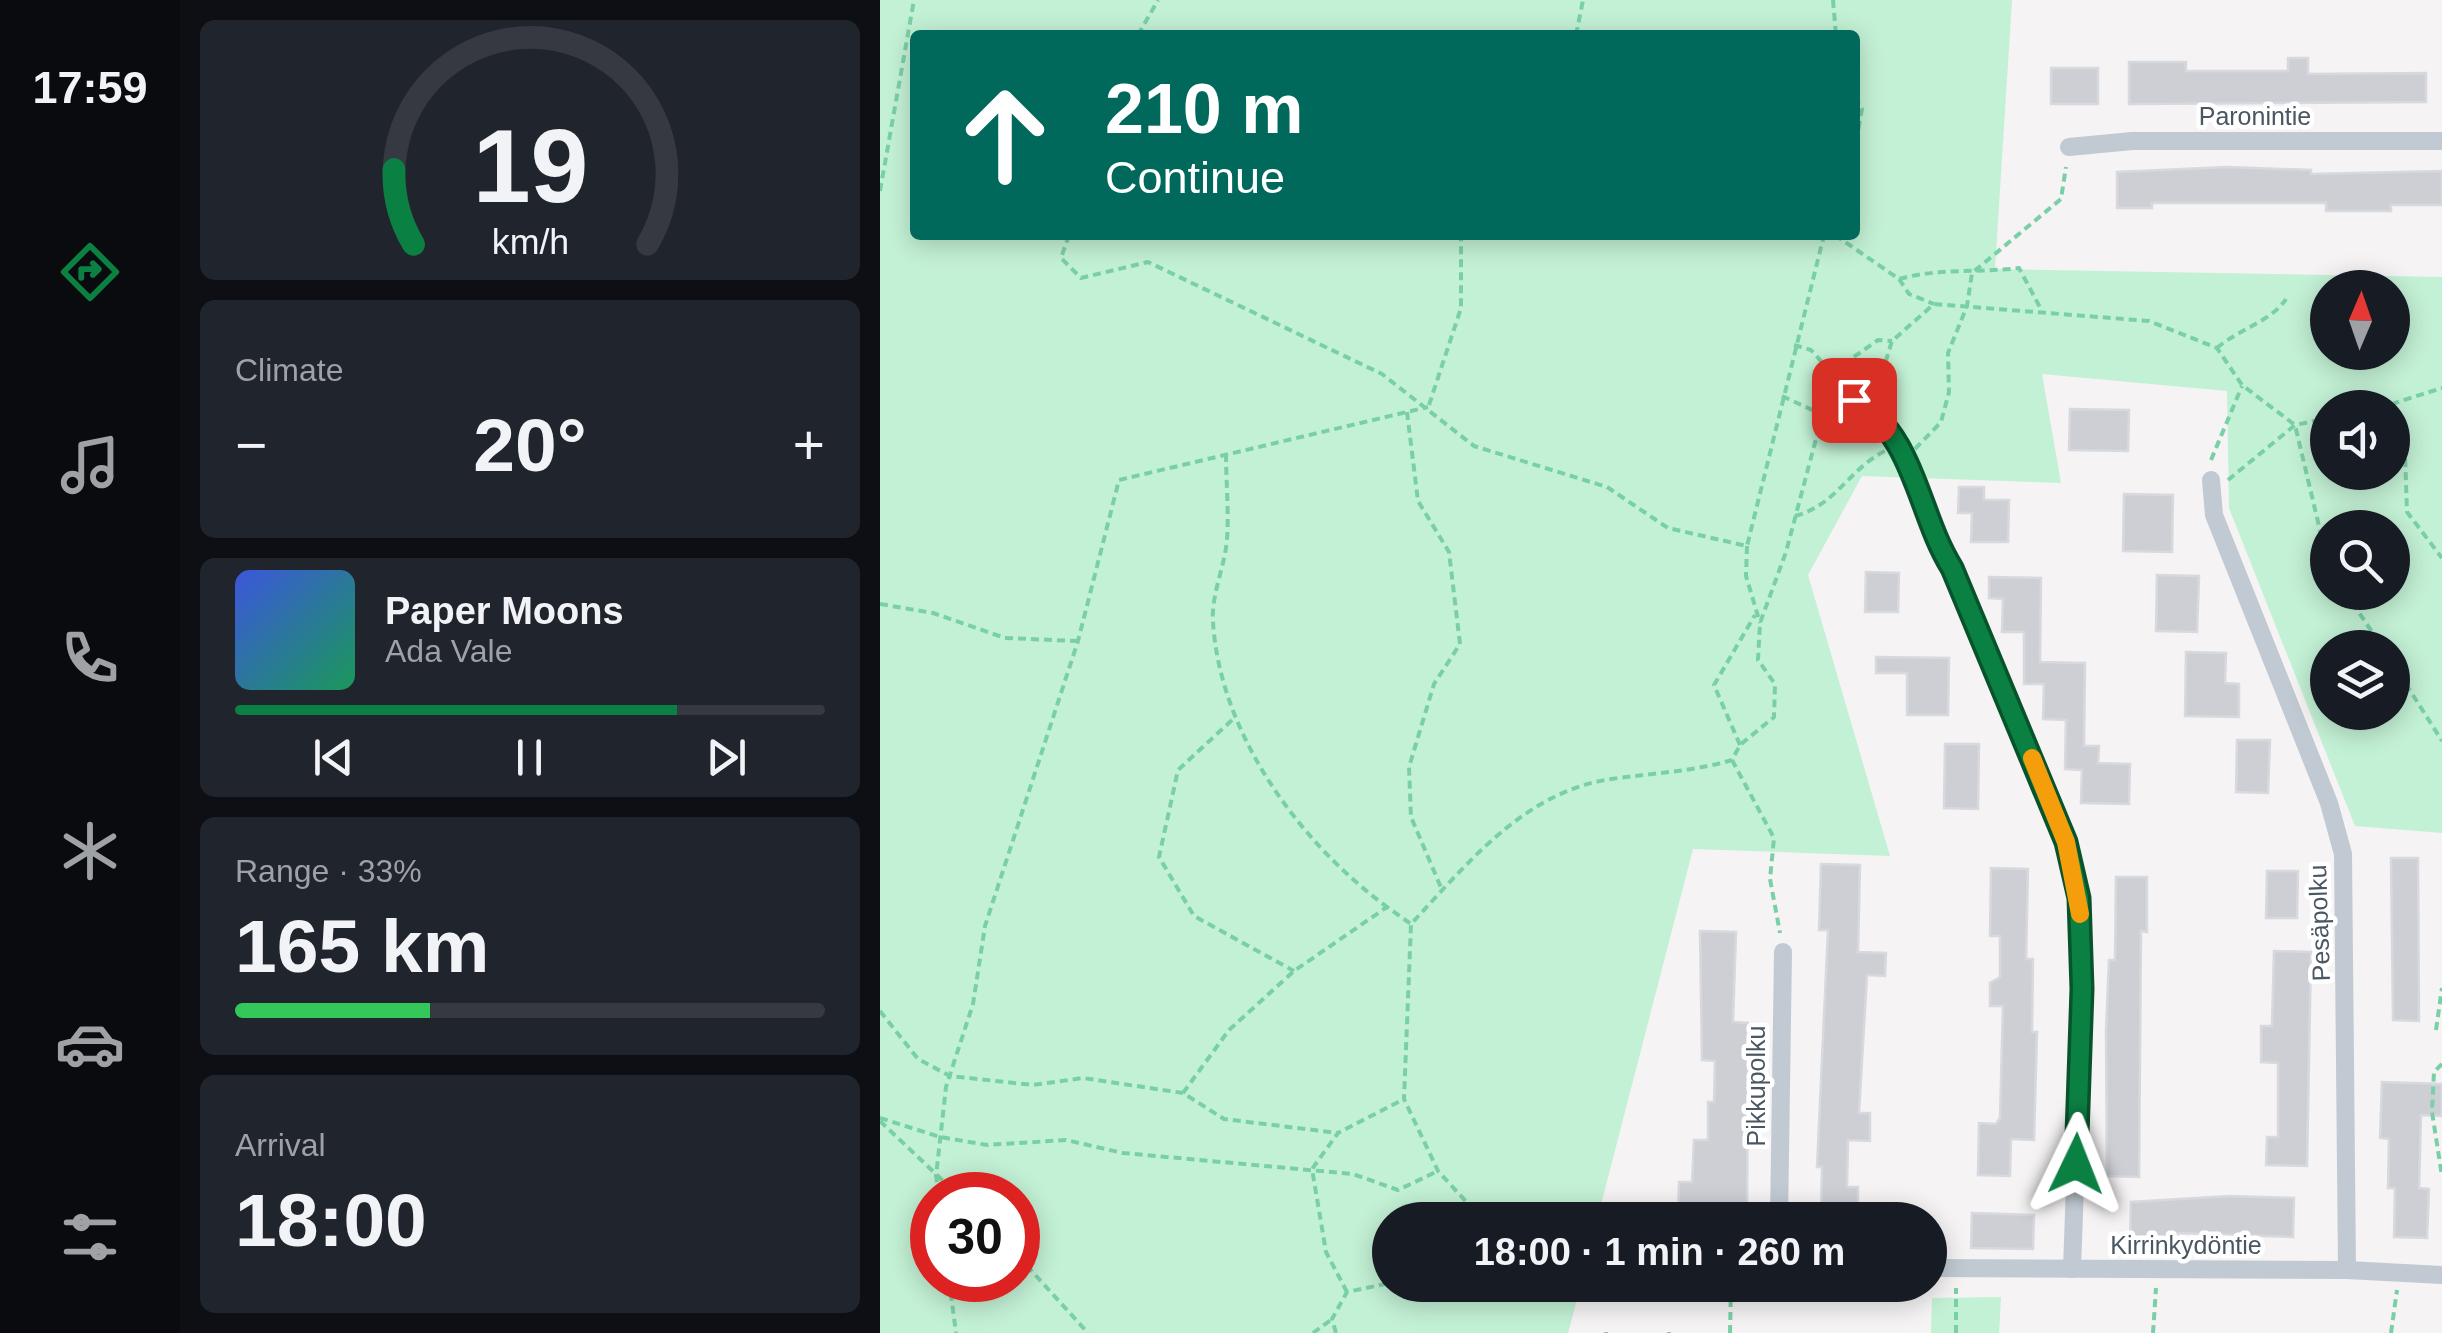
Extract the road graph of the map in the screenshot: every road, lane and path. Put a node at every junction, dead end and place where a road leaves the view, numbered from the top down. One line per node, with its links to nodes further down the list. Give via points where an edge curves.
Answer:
1 (914, 0): 10 (path)
2 (1158, 0): 5 (path)
3 (1582, 0): 6 (path)
4 (1832, 0): 7 (path)
5 (1141, 30)
6 (1577, 30)
7 (1835, 30)
8 (2442, 141): 9 (street, Paronintie)
9 (2069, 147): 15 (path, via 2061,199)
10 (880, 191)
11 (1067, 240): 30 (path, via 1061,258 1081,278 1148,262 1382,374)
12 (1461, 240): 30 (path, via 1460,308)
13 (1823, 240): 22 (path)
14 (1841, 240): 16 (path)
15 (1972, 273): 16 (path, via 1934,269); 19 (path); 20 (path, via 2019,268)
16 (1898, 279): 18 (path, via 1909,294)
17 (2286, 299): 23 (path)
18 (1934, 304): 19 (path); 21 (path)
19 (1966, 306): 20 (path); 38 (path, via 1948,353 1950,392 1940,422)
20 (2042, 311): 23 (path, via 2149,321)
21 (1892, 341): 24 (path, via 1878,340); 31 (path)
22 (1794, 345): 24 (path); 27 (path)
23 (2217, 348): 25 (path)
24 (1834, 370): 28 (path); 33 (path)
25 (2242, 386): 35 (path); 39 (path, via 2212,453)
26 (2442, 388): 29 (path)
27 (1781, 395): 33 (path); 44 (path)
28 (1854, 400): 31 (lane)
29 (2410, 400)
30 (1428, 407): 32 (path); 44 (path, via 1474,446 1607,488 1668,528)
31 (1871, 410): 36 (lane)
32 (1407, 412): 37 (path); 55 (path, via 1418,501 1449,552 1460,644 1434,684 1409,767 1411,817)
33 (1823, 415): 42 (path)
34 (2310, 422): 35 (path)
35 (2295, 425): 39 (path); 41 (path)
36 (1900, 444): 38 (lane); 42 (path, via 1871,458 1818,510)
37 (1226, 454): 49 (path, via 1119,480); 51 (path, via 1227,540 1213,620)
38 (1906, 458): 43 (lane)
39 (2211, 486): 80 (street, Pesäpolku, via 2214,515 2342,854)
40 (2407, 490): 45 (path, via 2408,512)
41 (2315, 510)
42 (1796, 516): 48 (path)
43 (1935, 540): 79 (street, via 2066,842 2079,898)
44 (1747, 546): 47 (path)
45 (2442, 558)
46 (880, 604): 49 (path, via 934,613 1004,638)
47 (1756, 615): 48 (path); 53 (path, via 1714,686)
48 (1760, 623): 53 (path, via 1758,660 1776,684 1774,717)
49 (1078, 641): 64 (path, via 986,926 973,1004)
50 (2410, 690): 52 (path)
51 (1233, 719): 56 (path, via 1285,803 1354,882); 59 (path, via 1178,770 1159,858 1194,916)
52 (2442, 741)
53 (1740, 745): 54 (path)
54 (1732, 760): 55 (path, via 1691,772 1608,779 1549,798 1489,840); 58 (path, via 1774,838 1770,880)
55 (1442, 890): 57 (path)
56 (1387, 908): 57 (path); 59 (path)
57 (1411, 924): 66 (path)
58 (1783, 952): 77 (street, Pikkupolku)
59 (1294, 971): 65 (path, via 1228,1030)
60 (2442, 988): 62 (path)
61 (880, 1011): 64 (path, via 918,1059)
62 (2436, 1030)
63 (2442, 1064): 69 (path, via 2434,1072)
64 (950, 1076): 65 (path, via 1033,1086 1083,1078); 70 (path)
65 (1183, 1094): 68 (path, via 1224,1119)
66 (1404, 1100): 68 (path); 72 (path)
67 (880, 1119): 70 (path); 73 (path)
68 (1338, 1133): 71 (path)
69 (2439, 1137): 75 (path)
70 (940, 1138): 71 (path, via 987,1145 1066,1140 1122,1153); 74 (path)
71 (1312, 1168): 72 (path, via 1398,1190); 87 (path, via 1326,1252)
72 (1438, 1170): 76 (path)
73 (932, 1172)
74 (936, 1172)
75 (2442, 1176)
76 (1467, 1202)
77 (1779, 1202)
78 (1947, 1268): 79 (street, Kirrinkydöntie)
79 (2072, 1270): 80 (street, Kirrinkydöntie)
80 (2347, 1270): 81 (street, Kirrinkydöntie)
81 (2442, 1275)
82 (1040, 1280): 92 (path)
83 (1372, 1287): 87 (path)
84 (1956, 1287): 96 (path)
85 (2156, 1288): 97 (path)
86 (2396, 1290): 98 (path)
87 (1347, 1292): 90 (path)
88 (952, 1302): 91 (path)
89 (1731, 1302): 95 (path)
90 (1332, 1319): 93 (path); 94 (path)
91 (956, 1333)
92 (1088, 1333)
93 (1313, 1333)
94 (1336, 1333)
95 (1730, 1333)
96 (1956, 1333)
97 (2153, 1333)
98 (2391, 1333)

